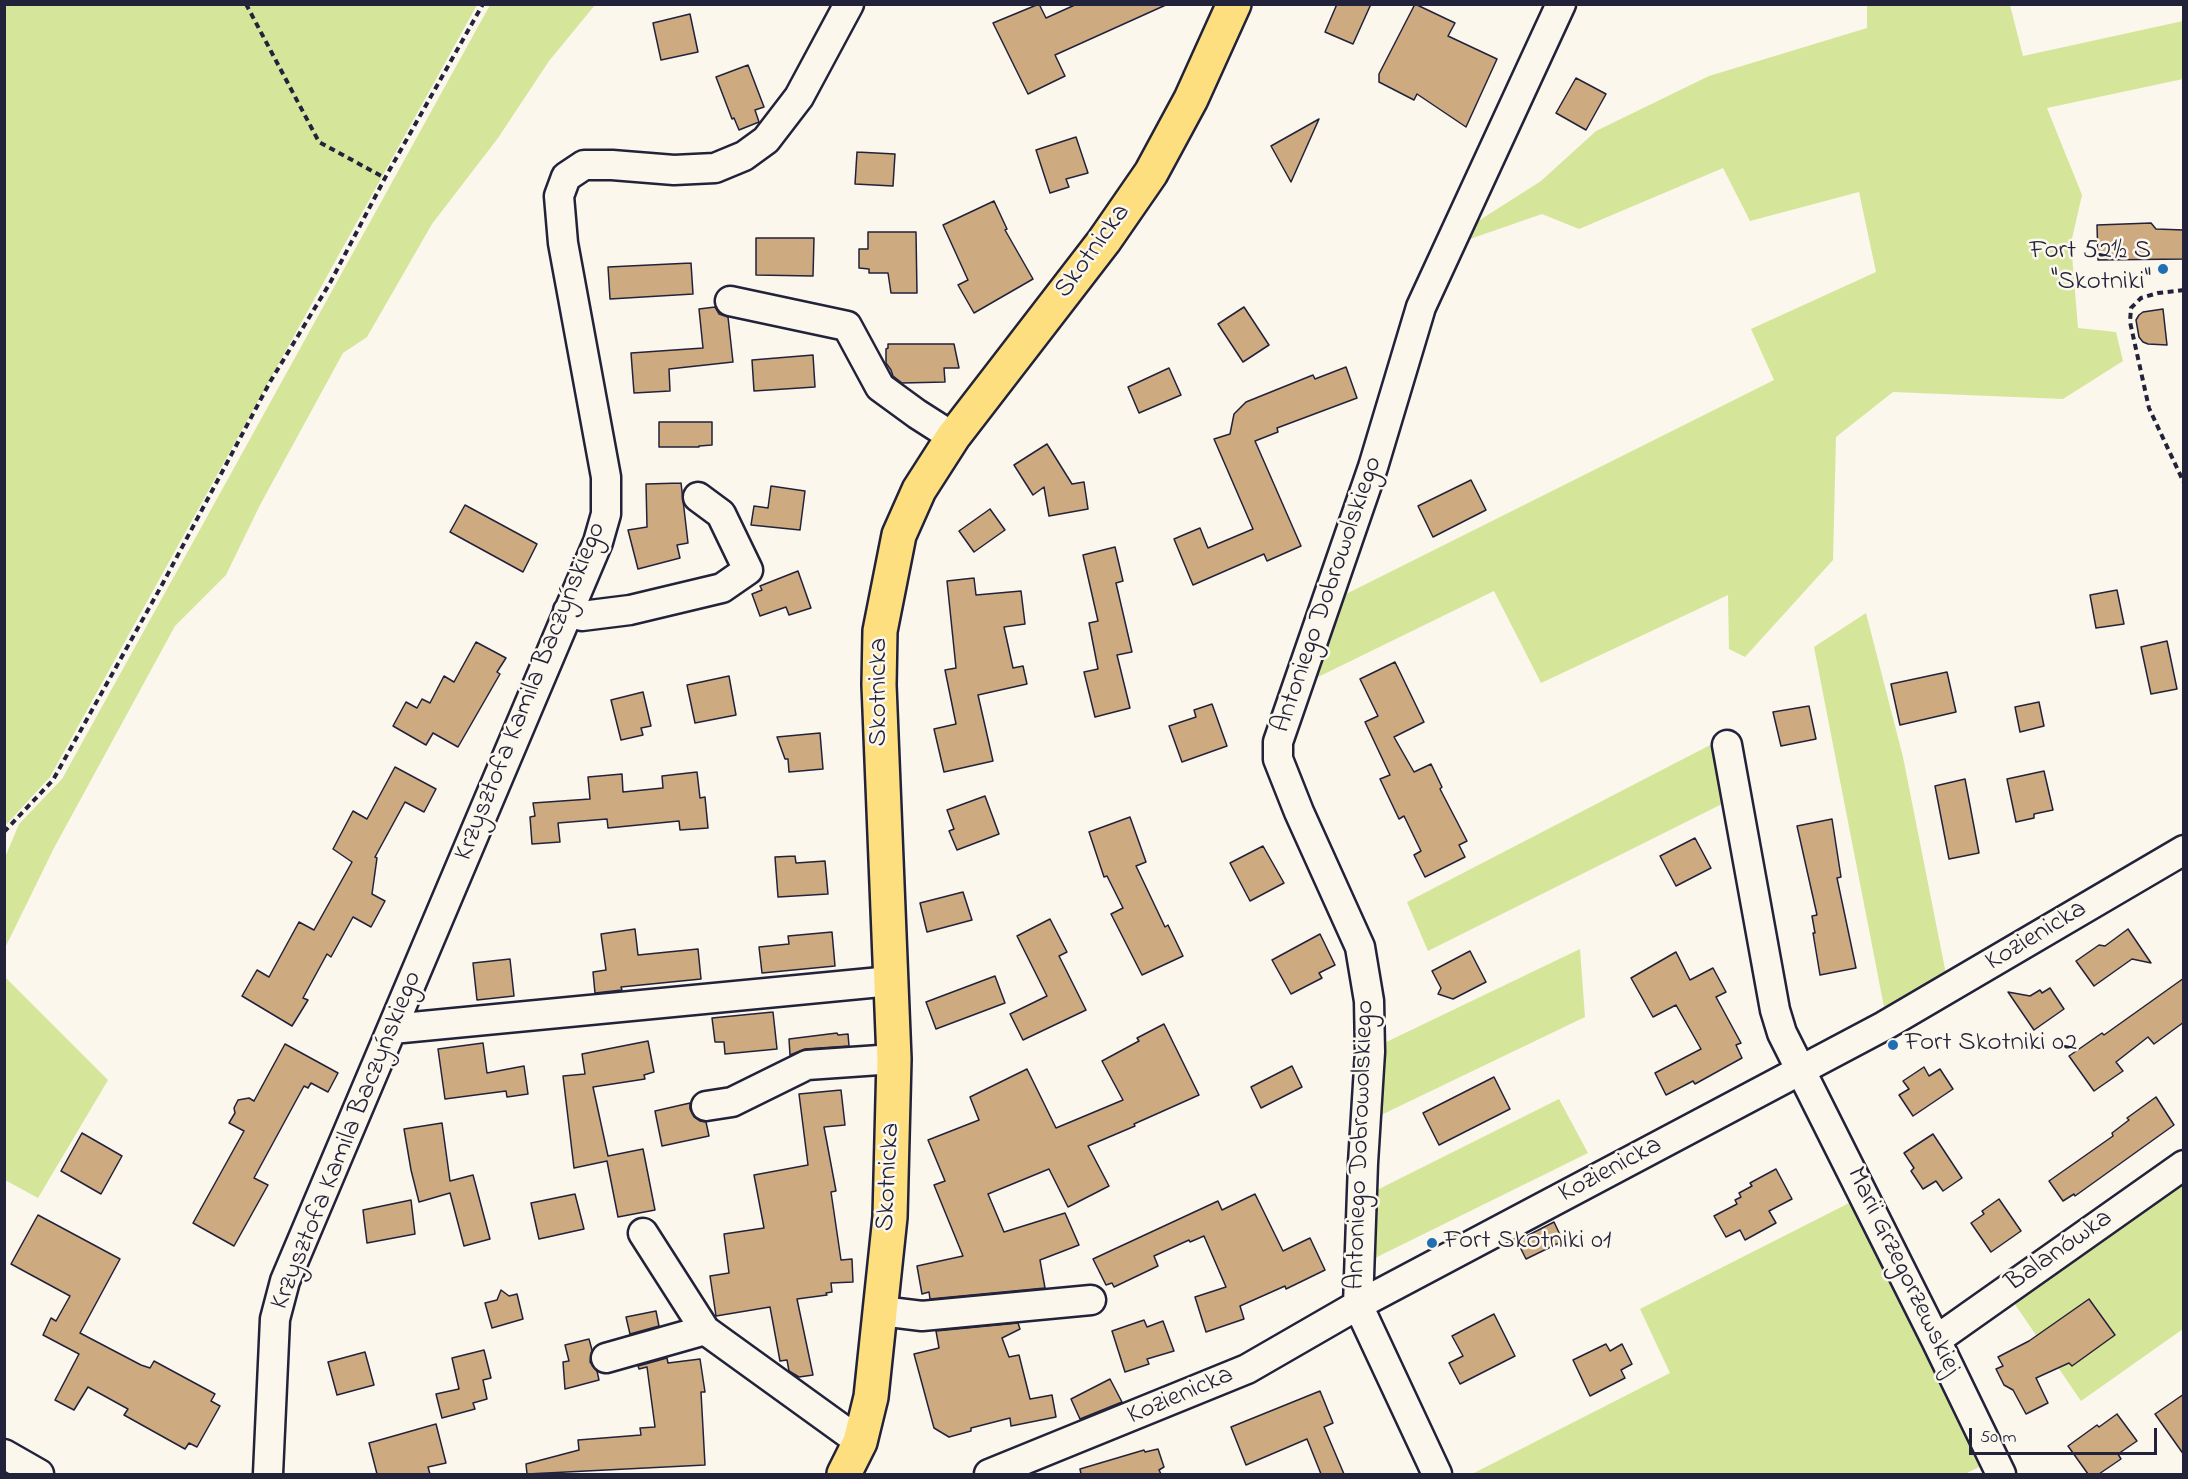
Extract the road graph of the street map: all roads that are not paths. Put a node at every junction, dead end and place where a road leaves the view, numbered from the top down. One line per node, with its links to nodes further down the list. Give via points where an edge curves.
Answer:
1 (849, 4): 7 (street, Krzysztofa Kamila Baczyńskiego, via 799,97 766,140 744,156 715,168 584,165 566,177 559,196 563,243 606,477 606,514)
2 (1234, 4): 5 (main road, Skotnicka, via 1191,99 1151,173 1104,242)
3 (1561, 4): 18 (street, Antoniego Dobrowolskiego, via 1421,307 1373,467 1278,742 1278,759 1299,812 1360,947 1369,1001)
4 (730, 301): 5 (street, via 847,326 880,387)
5 (953, 437): 10 (main road, Skotnicka, via 919,490 899,535 880,631 879,696)
6 (698, 496): 7 (street, via 721,514 748,570 722,588 630,610 582,616)
7 (568, 611): 11 (street, Krzysztofa Kamila Baczyńskiego)
8 (1727, 745): 13 (street, Marii Grzegorzewskiej, via 1774,1010)
9 (2184, 850): 13 (street, Kozienicka, via 1894,1021)
10 (891, 981): 11 (street); 12 (main road, Skotnicka)
11 (393, 1029): 26 (street, Krzysztofa Kamila Baczyńskiego, via 285,1281 275,1319)
12 (894, 1059): 14 (street, via 807,1065 732,1102); 19 (main road, Skotnicka, via 890,1217)
13 (1801, 1069): 18 (street, Kozienicka); 21 (street, Marii Grzegorzewskiej)
14 (706, 1106)
15 (2184, 1165): 21 (street, Balanówka)
16 (642, 1233): 20 (street)
17 (1091, 1300): 19 (street, via 922,1316)
18 (1358, 1305): 28 (street, Kozienicka, via 1247,1369); 29 (street, Antoniego Dobrowolskiego)
19 (881, 1311): 23 (main road, Skotnicka, via 871,1397)
20 (705, 1330): 22 (street); 23 (street)
21 (1936, 1340): 30 (street, Marii Grzegorzewskiej)
22 (606, 1358)
23 (860, 1442): 27 (main road, Skotnicka)
24 (4, 1454): 25 (street)
25 (39, 1474)
26 (268, 1474)
27 (844, 1474)
28 (989, 1474)
29 (1437, 1474)
30 (2001, 1474)

